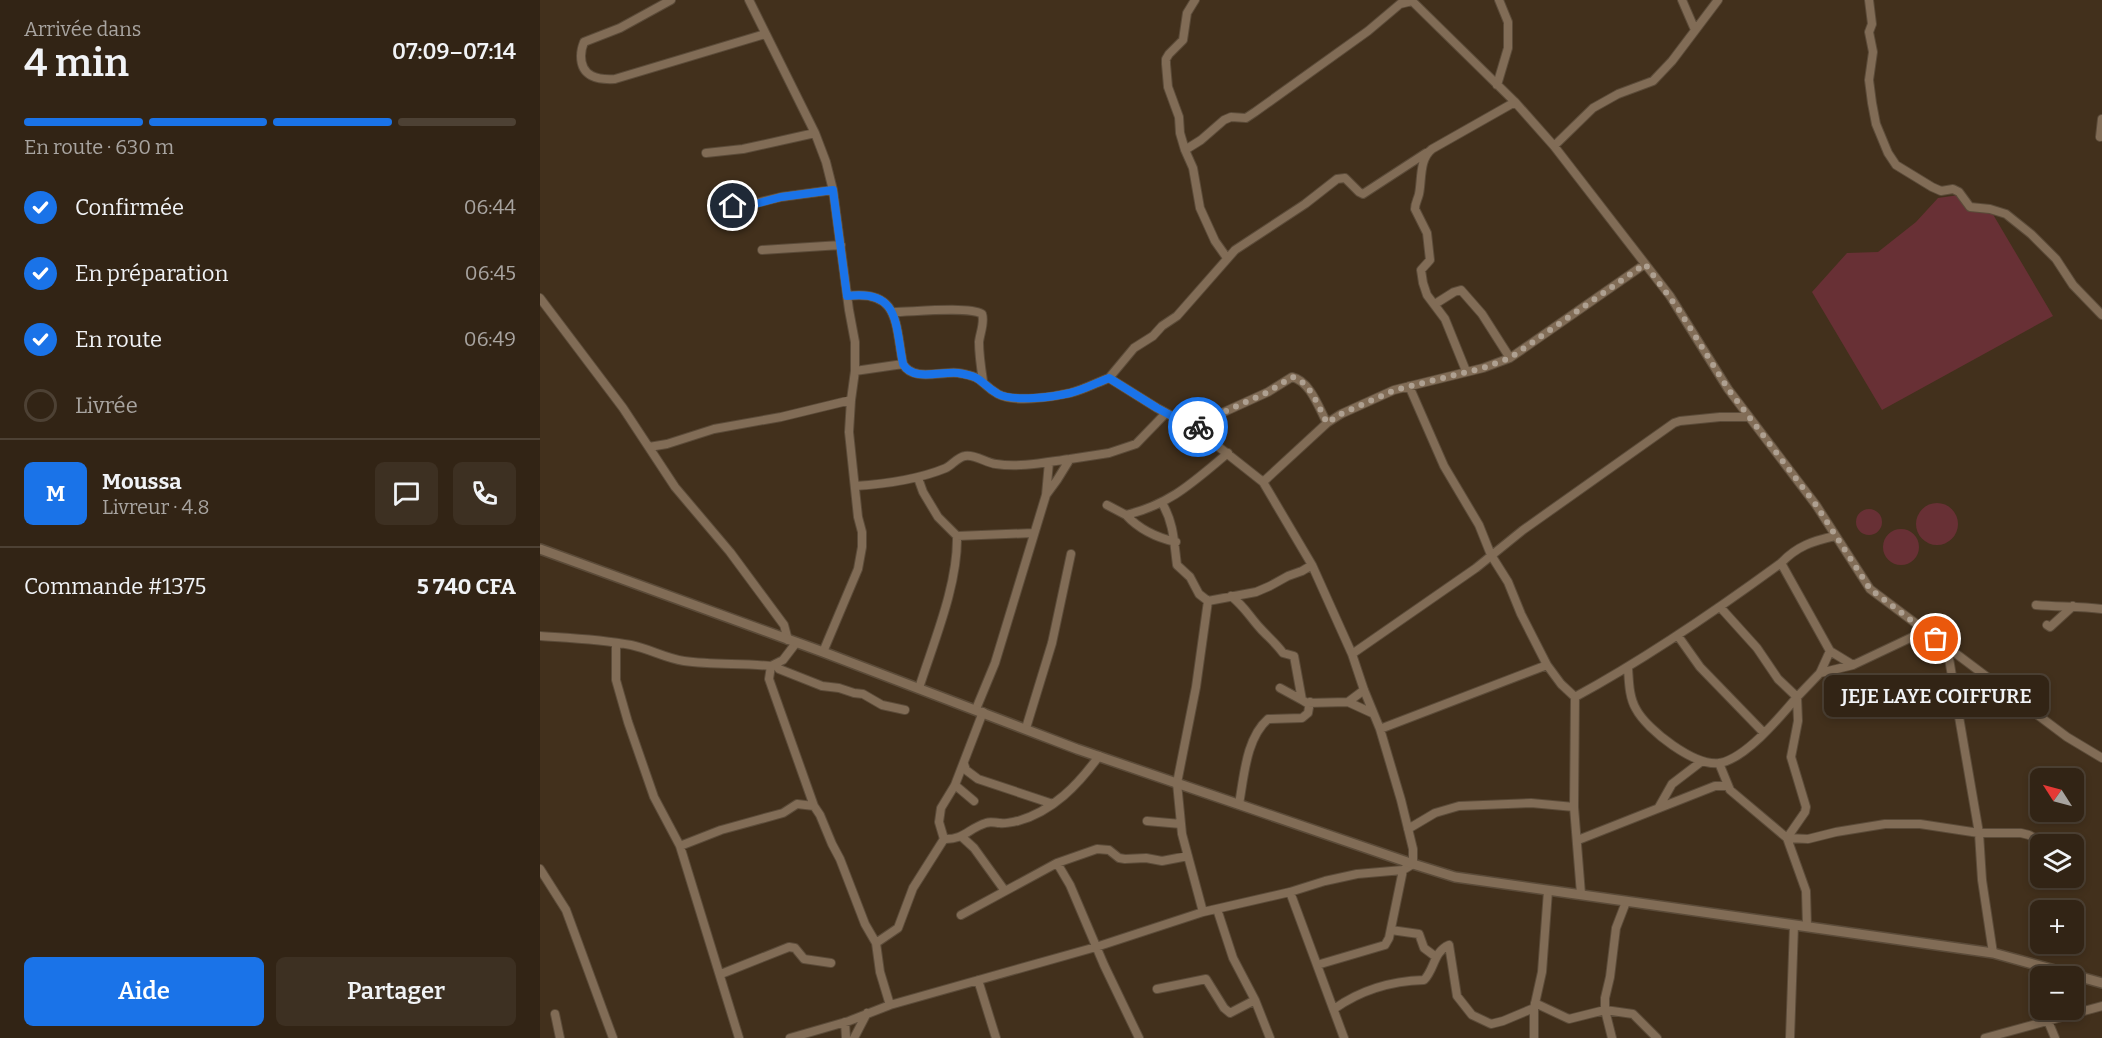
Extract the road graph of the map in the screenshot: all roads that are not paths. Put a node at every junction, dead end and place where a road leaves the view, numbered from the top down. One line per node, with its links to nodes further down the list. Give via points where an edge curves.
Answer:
1 (671, 0): 10 (street, via 620,28 584,42 582,66 588,75 615,80)
2 (749, 0): 10 (street)
3 (1195, 0): 17 (street, via 1187,13 1183,40 1166,58 1168,87)
4 (1412, 0): 11 (street); 17 (street, via 1400,4 1246,118 1224,120)
5 (1499, 0): 11 (street, via 1508,22 1508,48)
6 (1682, 0): 9 (street)
7 (1718, 0): 9 (street)
8 (1869, 0): 30 (street, via 1872,103 1876,124 1896,165 1941,191 1959,192 1970,207 2006,214 2056,259 2073,285)
9 (1695, 30): 16 (street, via 1653,81 1593,108)
10 (765, 34): 14 (street)
11 (1497, 85): 12 (street)
12 (1515, 102): 16 (street); 19 (street)
13 (2102, 119): 15 (street)
14 (814, 133): 18 (street); 20 (street)
15 (2100, 136)
16 (1554, 146): 25 (street)
17 (1185, 150): 24 (street, via 1193,168 1200,208)
18 (706, 153)
19 (1426, 153): 24 (street, via 1363,194 1345,178 1337,179); 28 (street, via 1415,209 1427,233 1430,255 1420,274 1427,295)
20 (833, 190): 21 (street, via 748,206); 22 (street)
21 (718, 207)
22 (840, 245): 23 (street); 26 (street)
23 (762, 250)
24 (1227, 258): 35 (street, via 1177,316 1134,348)
25 (1645, 264): 31 (street); 40 (street)
26 (847, 296): 29 (street, via 874,296); 33 (street, via 855,342)
27 (540, 298): 43 (street)
28 (1435, 304): 31 (street, via 1461,290 1482,314); 34 (street)
29 (893, 312): 32 (street); 36 (street, via 956,310 982,314)
30 (2102, 315)
31 (1510, 358): 34 (street)
32 (903, 364): 33 (street); 36 (street, via 914,374 954,373)
33 (855, 371): 38 (street)
34 (1466, 371): 37 (street)
35 (1109, 378): 36 (street, via 1072,393 1038,398 1008,398); 39 (street)
36 (982, 381)
37 (1409, 386): 41 (street); 60 (street, via 1444,466 1479,525)
38 (851, 399): 43 (street); 49 (street, via 849,432)
39 (1166, 413): 42 (street); 45 (street, via 1136,444)
40 (1749, 417): 56 (street); 60 (street, via 1674,423)
41 (1327, 423): 42 (street, via 1306,386 1292,377); 48 (street)
42 (1196, 429): 44 (street)
43 (649, 447): 73 (street, via 675,487 730,552)
44 (1228, 453): 48 (street); 51 (street)
45 (1070, 459): 46 (street); 50 (street)
46 (1049, 462): 47 (street, via 1008,465 964,456 948,468); 50 (street)
47 (918, 478): 49 (street); 55 (street, via 938,517)
48 (1263, 482): 62 (street)
49 (855, 486): 77 (street, via 862,547 858,568)
50 (1046, 495): 54 (street)
51 (1162, 503): 53 (street); 57 (street)
52 (1107, 505): 53 (street)
53 (1125, 515): 57 (street, via 1156,536)
54 (1033, 534): 55 (street); 92 (street)
55 (957, 536): 84 (street, via 951,580)
56 (1835, 536): 61 (street, via 1803,545); 70 (street, via 1870,589)
57 (1176, 542): 64 (street, via 1178,565 1199,594)
58 (540, 549): 73 (street)
59 (1071, 554): 94 (street, via 1052,643)
60 (1491, 555): 78 (street); 81 (street)
61 (1781, 563): 67 (street); 76 (street)
62 (1312, 565): 63 (street, via 1270,586); 78 (street)
63 (1231, 596): 64 (street); 89 (street, via 1283,653 1294,656)
64 (1209, 601): 102 (street)
65 (2036, 605): 66 (street)
66 (2074, 605): 68 (street); 69 (street, via 2055,624)
67 (1720, 607): 72 (street); 87 (street)
68 (2102, 609)
69 (2047, 625)
70 (1925, 631): 75 (street); 79 (street)
71 (540, 636): 74 (street)
72 (1678, 636): 82 (street); 96 (street, via 1700,667)
73 (792, 642): 77 (street); 80 (street, via 783,660)
74 (616, 643): 80 (street, via 685,661); 120 (street, via 615,680 628,722 654,797)
75 (1947, 647): 98 (street, via 2067,737); 114 (street)
76 (1830, 651): 79 (street); 83 (street)
77 (824, 652): 84 (street)
78 (1352, 654): 86 (street)
79 (1853, 664): 83 (street)
80 (773, 665): 91 (street, via 822,686 863,694 882,705); 108 (street, via 769,679)
81 (1547, 665): 88 (street); 95 (street)
82 (1628, 668): 88 (street); 99 (street, via 1632,699 1644,720 1674,747)
83 (1820, 674): 87 (street)
84 (919, 688): 92 (street)
85 (1280, 688): 89 (street)
86 (1364, 690): 90 (street); 93 (street)
87 (1797, 697): 96 (street); 117 (street, via 1798,721 1791,757 1806,807)
88 (1575, 698): 109 (street)
89 (1306, 701): 90 (street); 107 (street, via 1308,713 1302,718 1268,719 1259,729 1246,758)
90 (1347, 702): 93 (street)
91 (905, 710)
92 (980, 711): 94 (street); 101 (street)
93 (1372, 713): 95 (street)
94 (1026, 728): 97 (street)
95 (1380, 729): 113 (street)
96 (1764, 733): 100 (street, via 1753,745)
97 (1099, 756): 102 (street); 106 (street, via 1081,780)
98 (2102, 758)
99 (1702, 760): 100 (street); 110 (street, via 1672,784)
100 (1719, 763): 104 (street)
101 (964, 764): 103 (street); 106 (street, via 978,779)
102 (1177, 783): 107 (street); 112 (street)
103 (955, 784): 105 (street); 118 (street, via 941,808 939,822)
104 (1727, 786): 110 (street, via 1715,786); 117 (street)
105 (974, 801)
106 (1053, 804): 116 (street, via 1017,821 987,822)
107 (1239, 804): 123 (street)
108 (813, 806): 120 (street, via 797,804 783,813); 137 (street, via 820,814)
109 (1574, 807): 113 (street, via 1531,803 1459,806 1435,813); 119 (street)
110 (1659, 807): 119 (street)
111 (1147, 821): 112 (street)
112 (1181, 824): 121 (street)
113 (1408, 829): 123 (street)
114 (1979, 833): 115 (street); 117 (street, via 1920,824 1884,824 1808,839); 139 (street)
115 (2030, 836)
116 (962, 837): 118 (street); 126 (street)
117 (1787, 838): 135 (street, via 1806,891)
118 (944, 839): 137 (street, via 913,888 898,928)
119 (1578, 840): 129 (street)
120 (680, 846): 143 (street)
121 (1188, 856): 122 (street, via 1162,861 1125,859 1112,851 1097,849); 132 (street)
122 (1057, 863): 126 (street); 138 (street)
123 (1413, 864): 125 (street); 127 (street, via 1455,877)
124 (540, 869): 158 (street, via 566,910)
125 (1403, 870): 128 (street, via 1346,876); 136 (street)
126 (1005, 891): 133 (street)
127 (1548, 891): 129 (street); 149 (street, via 1542,972)
128 (1290, 892): 131 (street); 142 (street)
129 (1581, 894): 130 (street)
130 (1626, 902): 134 (street); 152 (street, via 1616,928)
131 (1217, 909): 132 (street); 147 (street, via 1233,958)
132 (1203, 912): 138 (street)
133 (961, 915)
134 (1794, 925): 135 (street); 170 (street)
135 (1807, 927): 139 (street)
136 (1391, 930): 140 (street, via 1419,934 1424,948); 142 (street, via 1385,945)
137 (876, 943): 148 (street)
138 (1096, 946): 144 (street); 164 (street)
139 (1994, 953): 145 (street)
140 (1436, 957): 149 (street, via 1442,948 1450,946 1457,996 1483,1022 1503,1021); 151 (street, via 1424,980 1380,985 1351,996)
141 (831, 963): 143 (street, via 804,959 789,947)
142 (1317, 965): 151 (street)
143 (721, 974): 159 (street)
144 (978, 980): 148 (street); 163 (street)
145 (2102, 983)
146 (1157, 989): 147 (street, via 1206,980 1230,1013)
147 (1255, 1000): 165 (street)
148 (890, 1005): 153 (street)
149 (1534, 1006): 152 (street, via 1569,1018); 167 (street)
150 (2102, 1006): 155 (street)
151 (1334, 1008): 166 (street)
152 (1605, 1010): 168 (street); 169 (street, via 1633,1014)
153 (867, 1012): 156 (street); 162 (street)
154 (555, 1014): 157 (street)
155 (2048, 1021): 171 (street); 172 (street)
156 (845, 1022): 160 (street); 161 (street)
157 (560, 1038)
158 (613, 1038)
159 (739, 1038)
160 (790, 1038)
161 (846, 1038)
162 (854, 1038)
163 (996, 1038)
164 (1139, 1038)
165 (1270, 1038)
166 (1344, 1038)
167 (1534, 1038)
168 (1611, 1038)
169 (1657, 1038)
170 (1790, 1038)
171 (1985, 1038)
172 (2055, 1038)

